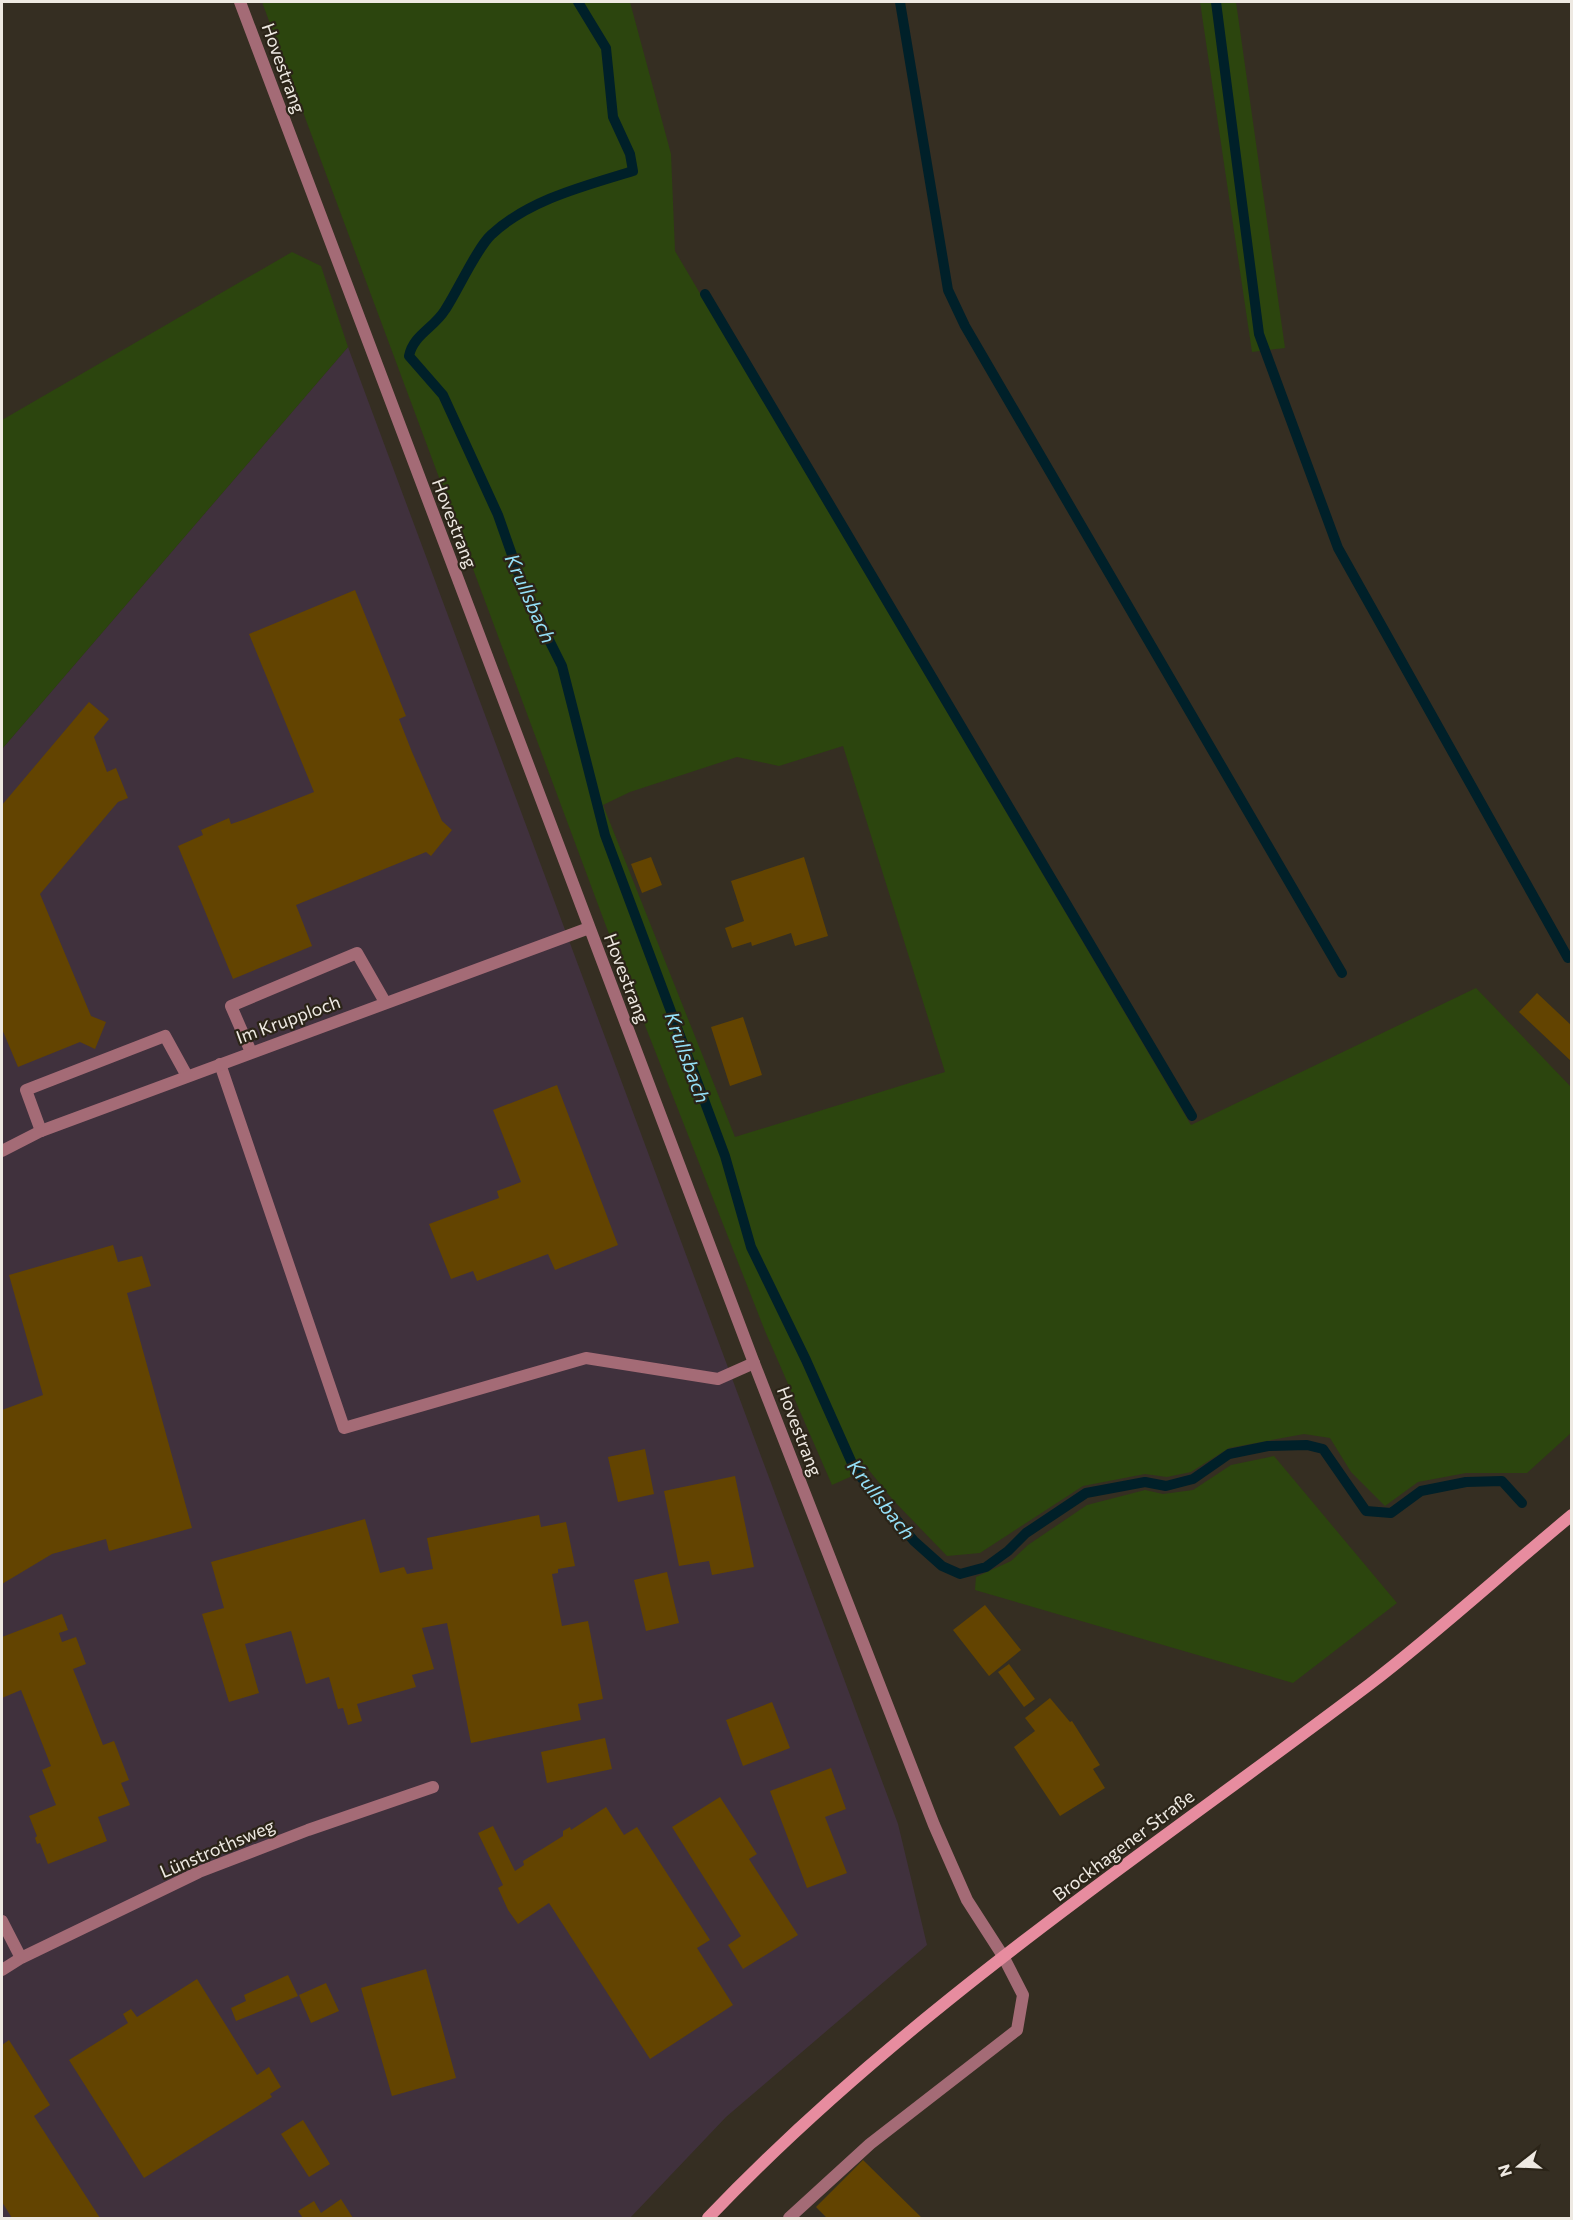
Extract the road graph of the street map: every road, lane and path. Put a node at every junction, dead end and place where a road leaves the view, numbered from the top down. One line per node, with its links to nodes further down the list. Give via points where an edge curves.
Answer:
1 (240, 2): 2 (street, Hovestrang)
2 (589, 928): 3 (street, Im Krupploch); 9 (street, Hovestrang)
3 (385, 1002): 4 (street, Im Krupploch); 4 (street, via 357,953 231,1006)
4 (251, 1052): 5 (street, Im Krupploch)
5 (220, 1064): 6 (street, Im Krupploch); 9 (street, via 344,1428 586,1358 718,1379)
6 (187, 1076): 7 (street, Im Krupploch); 7 (street, via 165,1036 26,1090)
7 (41, 1131): 8 (street, Im Krupploch)
8 (2, 1150)
9 (754, 1363): 13 (street, Hovestrang, via 934,1825 967,1900)
10 (1572, 1515): 13 (main road, Brockhagener Straße, via 1372,1682)
11 (433, 1787): 14 (street, Lünstrothsweg, via 199,1872)
12 (2, 1921): 14 (street)
13 (1003, 1956): 16 (main road, Brockhagener Straße, via 822,2106); 17 (street, Hovestrang, via 1023,1995 1017,2030 870,2144)
14 (21, 1958): 15 (street, Lünstrothsweg)
15 (2, 1970)
16 (708, 2218)
17 (789, 2218)

